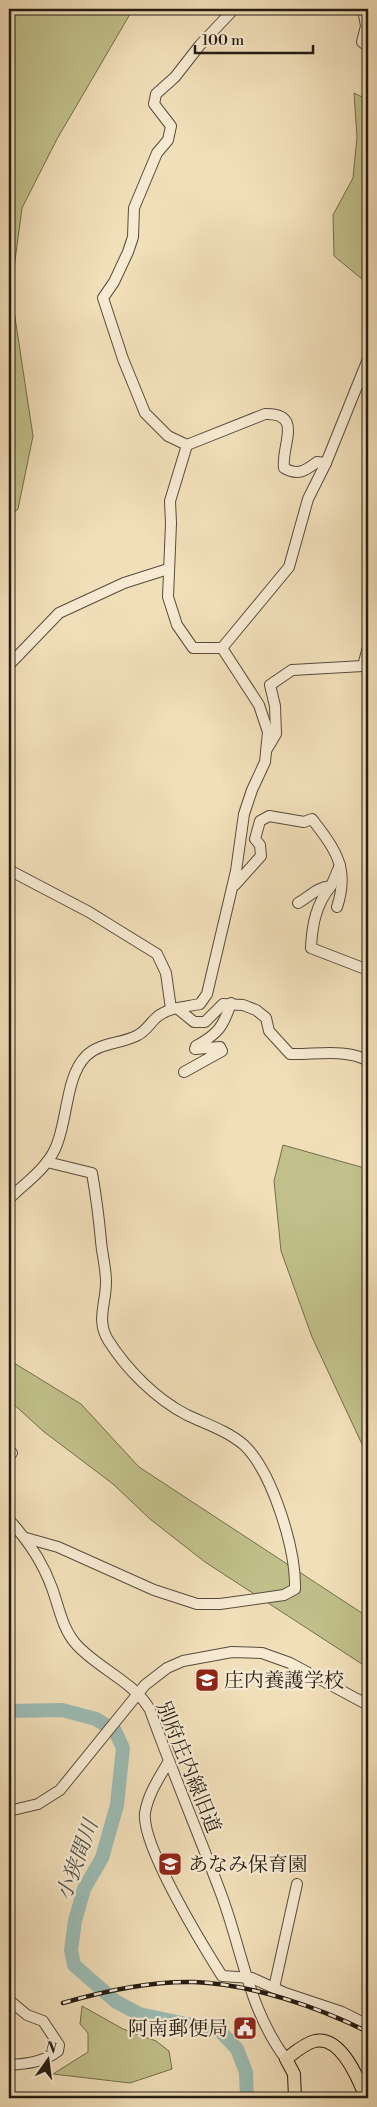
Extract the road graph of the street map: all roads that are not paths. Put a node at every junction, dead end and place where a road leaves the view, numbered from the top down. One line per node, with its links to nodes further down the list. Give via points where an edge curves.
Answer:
1 (234, 9): 5 (street, via 175,77 156,94 154,104 170,126 168,140 143,183 134,208 133,237 114,282 103,298 145,414 168,436)
2 (363, 9): 3 (street, via 366,26 362,42)
3 (368, 47)
4 (368, 359): 6 (street)
5 (187, 445): 6 (street, via 265,414 276,414 288,424 282,458 284,468 293,473 305,471 317,462); 7 (street, via 170,501)
6 (326, 463): 8 (street, via 308,499 290,567)
7 (168, 569): 8 (street, via 168,597 180,629 193,648); 10 (street, via 124,583 59,613)
8 (222, 648): 11 (street, via 259,705 268,732)
9 (368, 648): 11 (street, via 363,666 292,670 270,685 276,734)
10 (9, 665)
11 (266, 750): 15 (street, via 265,762 244,814)
12 (340, 865): 14 (street); 15 (street, via 338,856 312,819 304,822 269,816 260,822 256,831 255,839 260,845 261,856); 17 (street, via 343,880)
13 (9, 870): 20 (street, via 89,912 157,954 166,973)
14 (331, 886): 16 (street, via 318,888); 18 (street, via 321,898 316,912 310,948)
15 (230, 892): 20 (street, via 207,994 200,1004)
16 (298, 903)
17 (337, 906)
18 (368, 970)
19 (231, 1003): 20 (street, via 223,1004 205,1022 194,1022); 21 (street, via 256,1010 266,1018 269,1031 290,1054 344,1054); 22 (street, via 222,1028 194,1049 220,1047 222,1050)
20 (174, 1009): 23 (street, via 158,1016 139,1035 106,1045 87,1055 78,1067 55,1149)
21 (368, 1061)
22 (184, 1072)
23 (46, 1162): 24 (street); 26 (street, via 92,1173 106,1282 100,1317 109,1341 139,1379 162,1399 244,1445 256,1460 282,1518 294,1563 295,1589 284,1595 197,1604 154,1590 58,1547)
24 (9, 1199)
25 (9, 1520): 26 (street, 別府庄内線旧道)
26 (26, 1538): 27 (street, 別府庄内線旧道, via 75,1642 96,1664)
27 (137, 1694): 28 (street, via 152,1678 175,1664 216,1654 254,1652 290,1663); 29 (street, 別府庄内線旧道, via 150,1710); 30 (street, via 67,1784 45,1801)
28 (368, 1705)
29 (169, 1761): 32 (street, 別府庄内線旧道, via 220,1891); 32 (street, via 148,1797 145,1816 148,1834 178,1901 222,1976)
30 (9, 1811)
31 (298, 1884): 33 (street)
32 (246, 1976): 33 (street); 36 (street, 別府庄内線旧道, via 265,2029)
33 (274, 1988): 35 (street, via 328,2006)
34 (9, 2000): 37 (street, via 27,2015 44,2021 59,2046 51,2056 28,2064)
35 (368, 2025)
36 (286, 2059): 38 (main road, via 294,2074); 39 (main road, via 315,2041 332,2044 349,2063)
37 (9, 2065)
38 (295, 2098)
39 (366, 2098)

